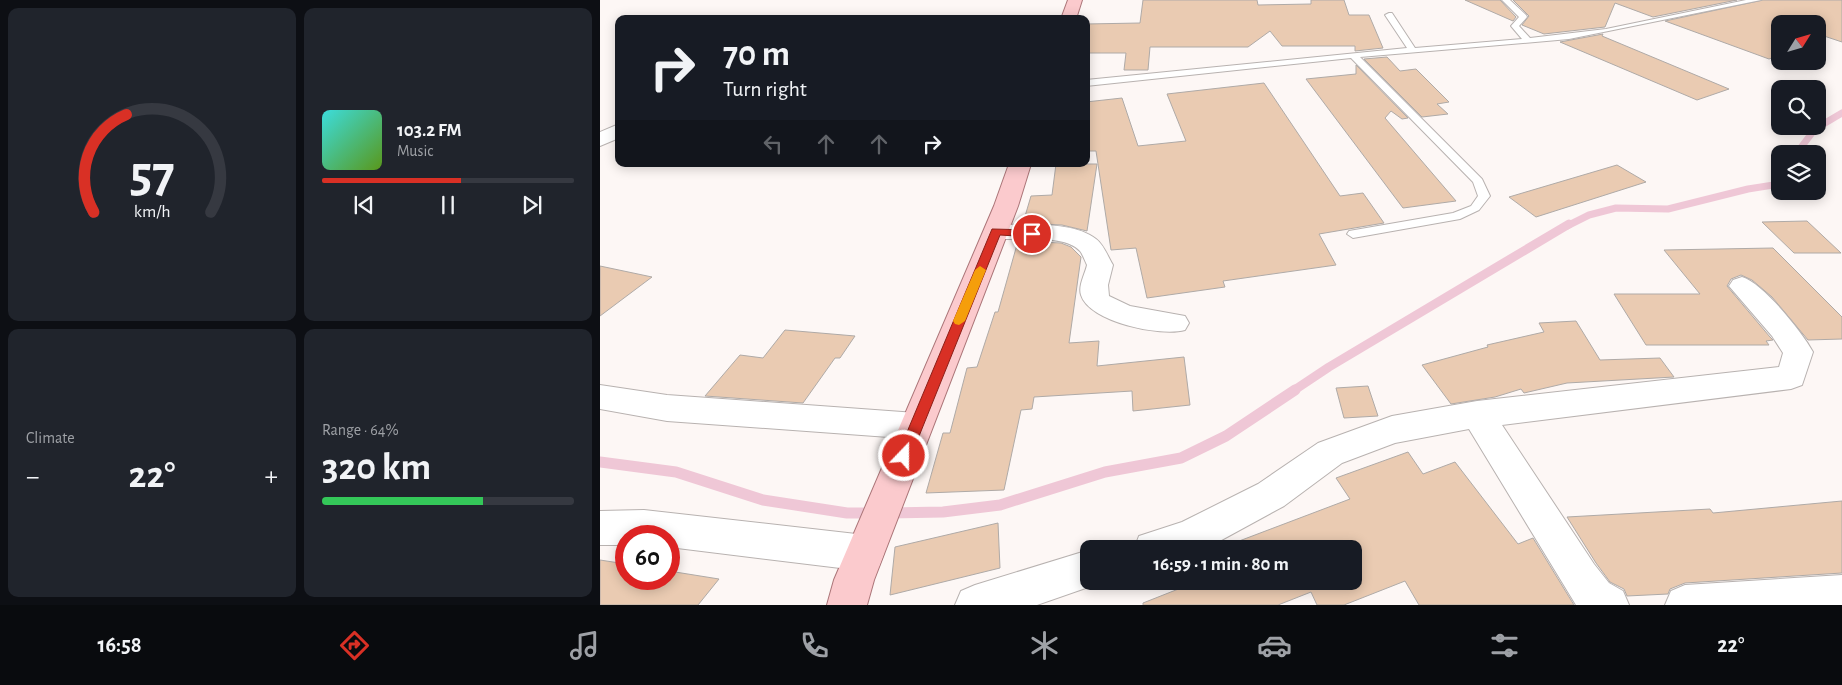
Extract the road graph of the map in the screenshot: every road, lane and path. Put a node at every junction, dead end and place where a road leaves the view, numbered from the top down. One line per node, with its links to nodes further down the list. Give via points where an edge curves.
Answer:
1 (1075, 0): 4 (main road)
2 (1506, 0): 6 (lane, via 1523,17 1515,26)
3 (1756, 0): 6 (lane, via 1606,32)
4 (1069, 15)
5 (1389, 15): 7 (lane)
6 (1529, 42): 7 (lane)
7 (1413, 51): 8 (lane)
8 (1354, 56): 9 (lane); 14 (lane, via 1478,181 1484,196 1475,208 1456,216)
9 (1090, 83)
10 (615, 132): 11 (street)
11 (600, 140)
12 (1019, 167): 13 (main road)
13 (996, 232): 16 (street, via 1068,235 1079,239 1088,245 1100,265 1095,298 1118,313); 19 (main road)
14 (1353, 234)
15 (1742, 286): 18 (street, via 1782,329 1798,352 1791,377)
16 (1175, 323)
17 (600, 397): 19 (street, via 667,408)
18 (1477, 414): 21 (street, via 1392,430 1330,453 1271,495); 27 (street, via 1580,578 1595,597)
19 (916, 426): 22 (main road)
20 (600, 528): 22 (street, via 644,527)
21 (1181, 540)
22 (870, 541): 25 (main road)
23 (1080, 572): 26 (street)
24 (1842, 595): 28 (street)
25 (847, 605)
26 (975, 605)
27 (1610, 605)
28 (1685, 605)

